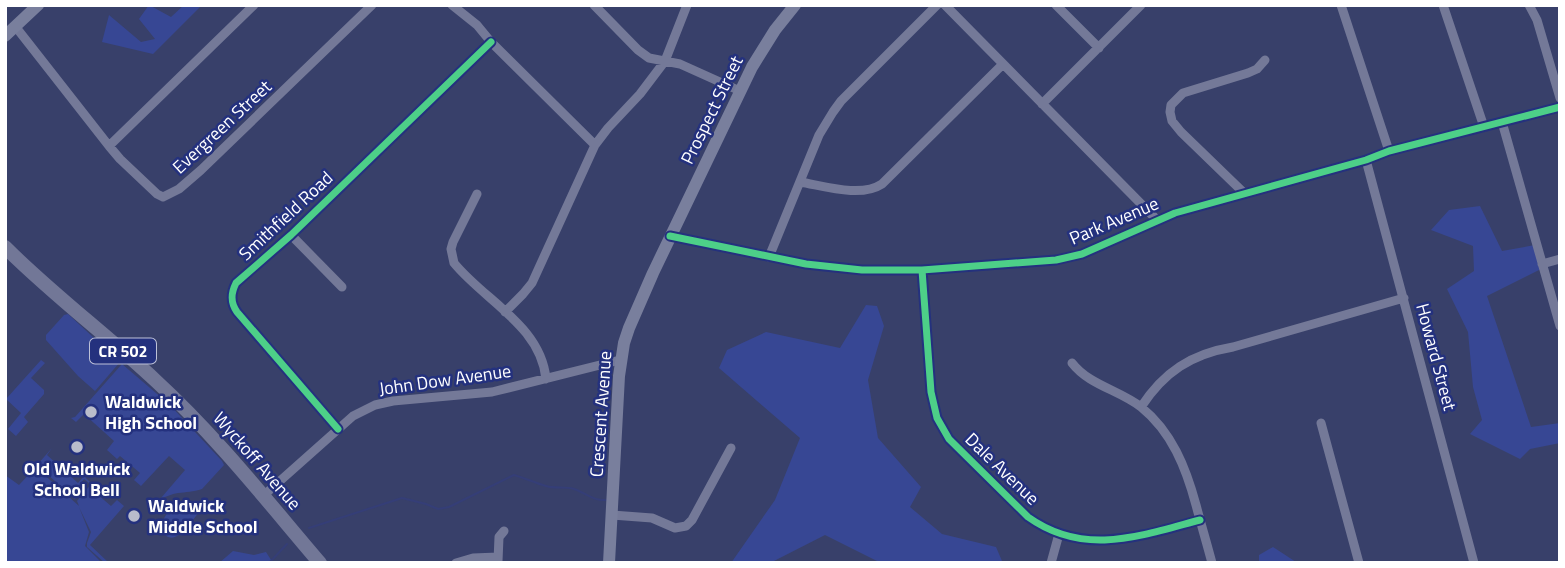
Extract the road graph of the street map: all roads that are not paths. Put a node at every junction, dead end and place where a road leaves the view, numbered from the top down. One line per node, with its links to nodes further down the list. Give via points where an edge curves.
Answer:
1 (38, 5): 15 (main road)
2 (254, 5): 28 (street)
3 (372, 5): 28 (street, Evergreen Street, via 201,170 170,194 157,194)
4 (452, 5): 16 (street)
5 (687, 5): 18 (street)
6 (795, 5): 21 (main road, Prospect Street, via 761,51)
7 (937, 5): 31 (street, via 832,112)
8 (945, 5): 20 (street)
9 (1056, 5): 17 (street)
10 (1141, 5): 17 (street)
11 (1341, 5): 29 (street)
12 (1443, 5): 26 (street)
13 (1529, 5): 22 (street)
14 (598, 7): 18 (street, via 638,50)
15 (10, 31): 28 (street, Evergreen Street)
16 (491, 42): 27 (street); 35 (street, Smithfield Road)
17 (1099, 48): 23 (street)
18 (665, 61): 21 (street); 27 (street)
19 (1265, 61): 32 (street, via 1248,73 1182,93 1171,105 1172,121 1181,132)
20 (1003, 64): 23 (street); 31 (street, via 876,188 861,191)
21 (740, 91): 36 (main road, Prospect Street)
22 (1560, 98)
23 (1042, 104): 34 (street)
24 (1560, 107): 25 (street, Park Avenue)
25 (1502, 122): 26 (street, Park Avenue); 40 (street)
26 (1484, 127): 29 (street, Park Avenue)
27 (595, 145): 44 (street, via 532,283)
28 (109, 146)
29 (1389, 151): 30 (street, Park Avenue)
30 (1366, 160): 32 (street, Park Avenue); 43 (street, Howard Street)
31 (800, 182): 38 (street)
32 (1244, 193): 34 (street, Park Avenue)
33 (477, 194): 44 (street, via 453,242 452,257)
34 (1157, 220): 41 (street, Park Avenue, via 1069,258)
35 (291, 236): 42 (street); 51 (street, Smithfield Road, via 236,283 232,301)
36 (670, 236): 38 (street, Park Avenue); 46 (main road, Crescent Avenue, via 629,328)
37 (5, 247): 53 (main road, Wyckoff Avenue / CR 502, via 185,408)
38 (769, 257): 41 (street, Park Avenue, via 834,268)
39 (1560, 260): 40 (street)
40 (1542, 264): 45 (street)
41 (922, 270): 57 (street, Dale Avenue, via 931,392 943,430 1028,517)
42 (342, 287)
43 (1404, 298): 49 (street, via 1207,352 1179,366); 65 (street, Howard Street)
44 (505, 312): 48 (street, via 532,339)
45 (1560, 326)
46 (620, 360): 48 (street, John Dow Avenue); 54 (main road, Crescent Avenue)
47 (1072, 363): 49 (street, via 1078,371)
48 (546, 379): 51 (street, John Dow Avenue, via 492,392 385,402 363,410)
49 (1141, 407): 55 (street, via 1181,459)
50 (1321, 423): 64 (street)
51 (338, 429): 53 (street, John Dow Avenue)
52 (731, 448): 54 (street, via 686,526 674,528 652,518)
53 (262, 496): 59 (main road, Wyckoff Avenue / CR 502)
54 (612, 514): 61 (main road, Crescent Avenue)
55 (1200, 520): 57 (street, Dale Avenue, via 1112,540); 63 (street)
56 (504, 531): 58 (street, via 499,537)
57 (1059, 534): 62 (street)
58 (498, 560): 60 (street, via 472,558)
59 (320, 563)
60 (456, 563)
61 (609, 563)
62 (1051, 563)
63 (1212, 563)
64 (1359, 563)
65 (1474, 563)

